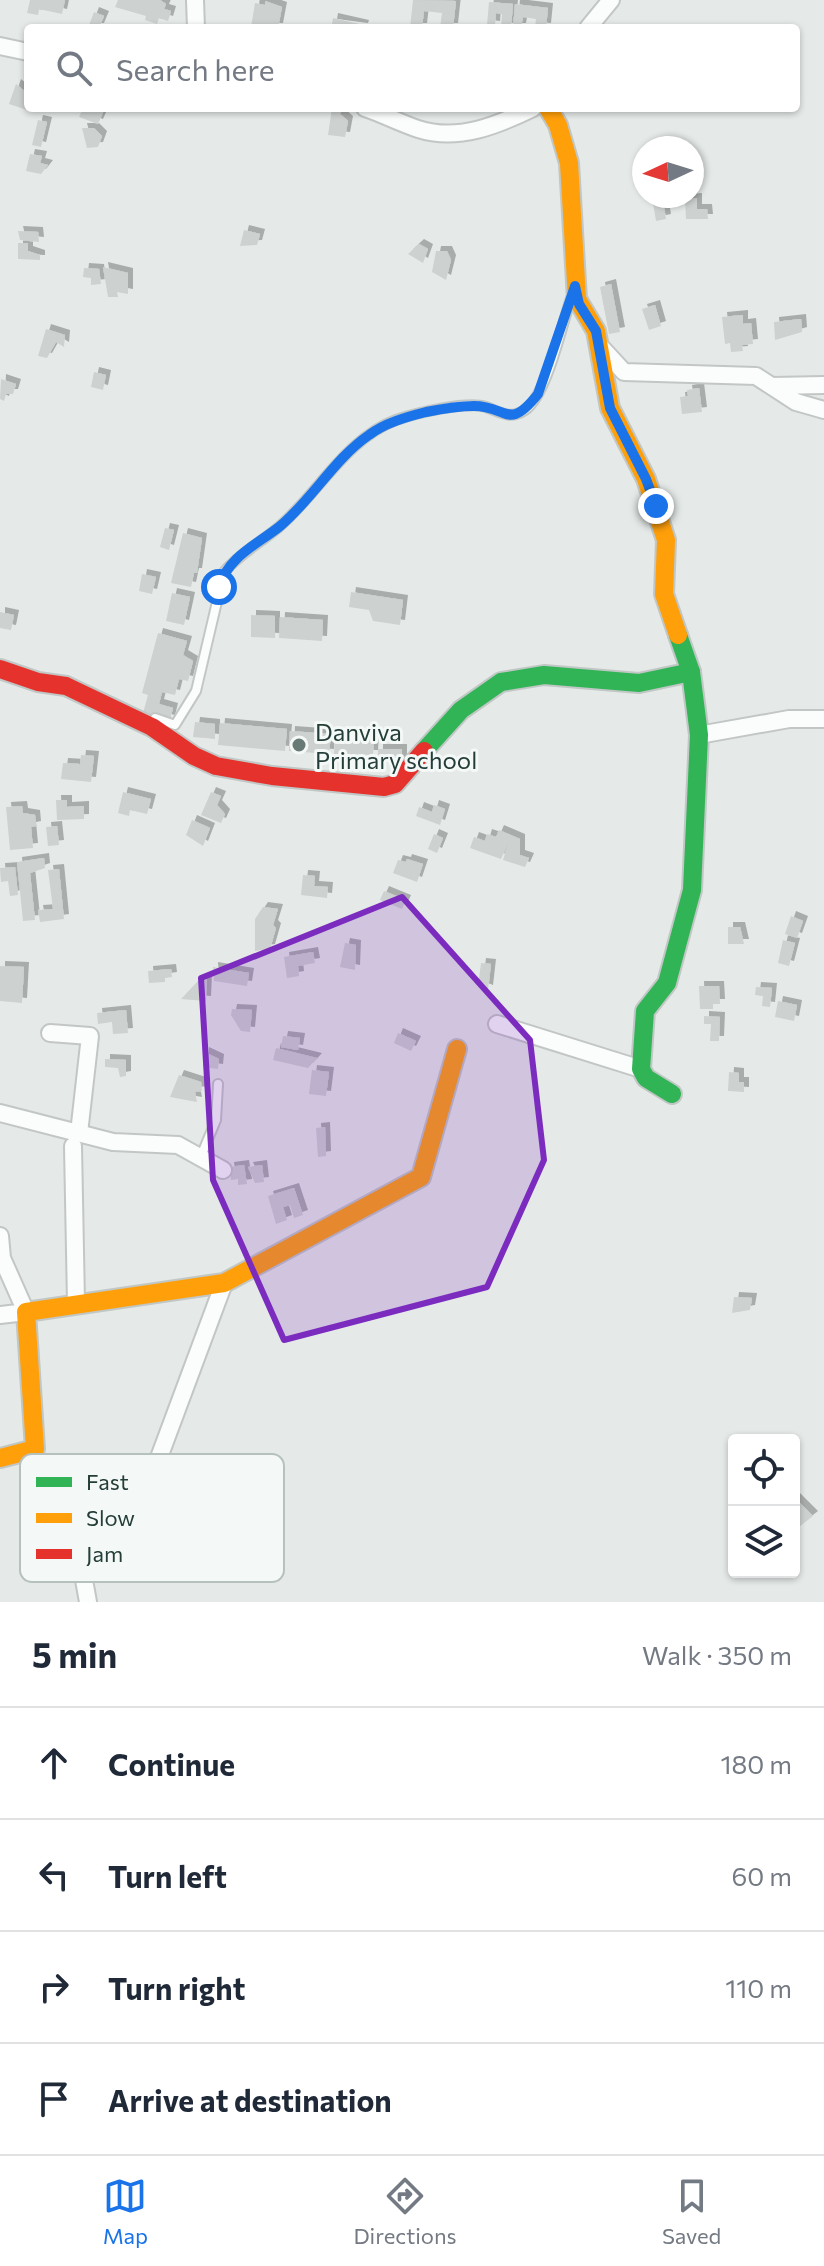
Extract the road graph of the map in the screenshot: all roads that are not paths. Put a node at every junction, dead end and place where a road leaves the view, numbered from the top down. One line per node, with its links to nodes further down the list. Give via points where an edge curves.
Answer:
1 (195, 0): 3 (street)
2 (611, 0): 4 (street)
3 (196, 24)
4 (591, 24)
5 (0, 46): 6 (street)
6 (24, 51)
7 (375, 112): 8 (street, via 443,133 493,128)
8 (525, 112)
9 (550, 112): 10 (street, via 569,163)
10 (575, 286): 11 (street); 17 (lane, via 538,394 526,409 501,415 485,407 453,408 395,420 369,434 280,526 224,572 196,691 175,725)
11 (599, 345): 13 (street, via 617,367 632,374 750,375); 16 (street, via 610,408 646,479 666,540 664,594)
12 (824, 385): 13 (street)
13 (772, 386): 14 (street, via 796,402)
14 (824, 410)
15 (0, 669): 17 (street, via 66,686)
16 (691, 672): 17 (street, via 639,683 544,675 501,682 461,710 388,787 216,766); 19 (street)
17 (129, 718)
18 (824, 719): 19 (street, via 789,719)
19 (699, 735): 23 (street, via 692,890 667,983 643,1016)
20 (497, 1024): 23 (street)
21 (50, 1033): 27 (street, via 90,1036)
22 (457, 1049): 31 (street, via 421,1177)
23 (641, 1069): 25 (street)
24 (218, 1084): 28 (lane, via 216,1120)
25 (672, 1094)
26 (0, 1113): 27 (street)
27 (76, 1139): 28 (street, via 178,1145); 32 (street)
28 (201, 1156): 29 (street)
29 (223, 1170)
30 (0, 1236): 33 (street, via 2,1258)
31 (224, 1283): 32 (street); 35 (street)
32 (76, 1303): 33 (street)
33 (26, 1312): 34 (street); 36 (street, via 35,1449)
34 (0, 1315)
35 (160, 1454)
36 (0, 1458)
37 (84, 1582): 38 (street)
38 (88, 1602)

